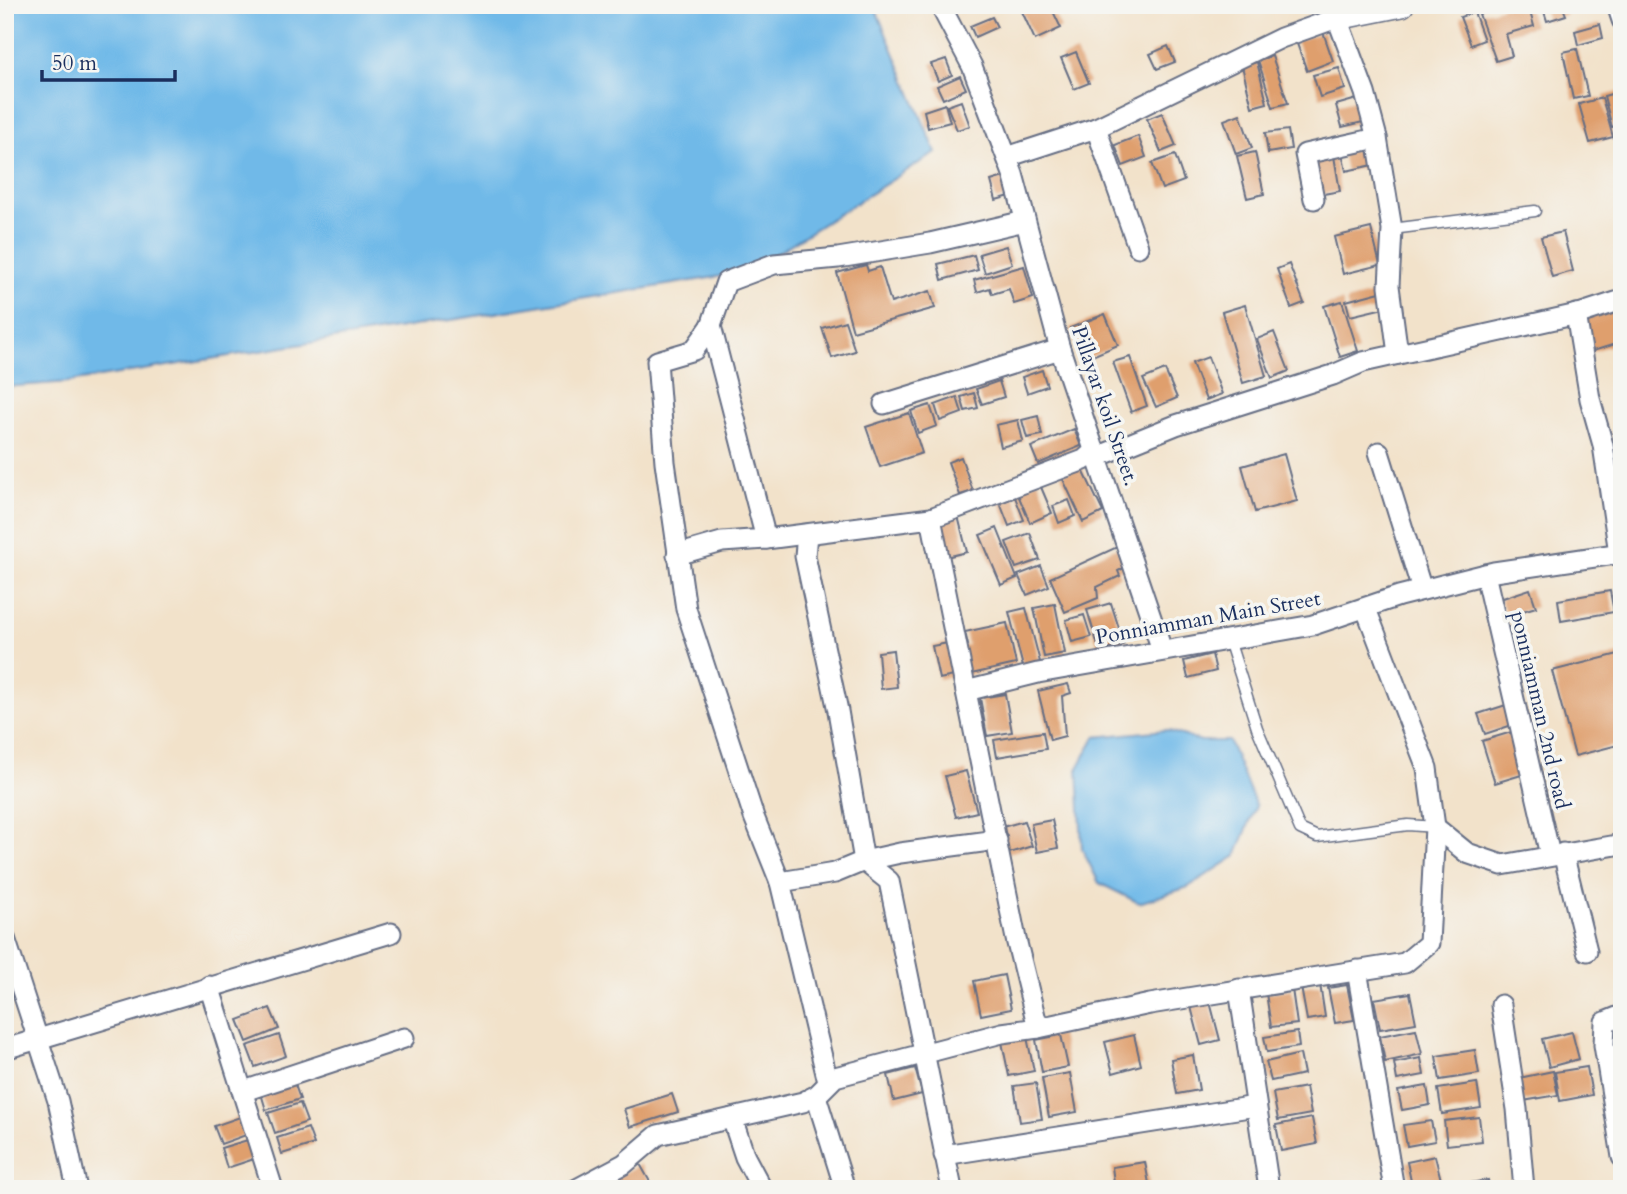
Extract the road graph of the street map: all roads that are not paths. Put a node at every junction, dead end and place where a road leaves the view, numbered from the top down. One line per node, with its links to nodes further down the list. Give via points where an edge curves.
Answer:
1 (940, 5): 8 (street, Pillayar koil Street., via 972,66)
2 (1402, 5): 4 (street)
3 (1616, 5): 5 (street)
4 (1334, 12): 6 (street); 7 (street)
5 (1622, 20)
6 (1096, 128): 8 (street); 13 (street)
7 (1377, 138): 9 (street, via 1305,154); 12 (street)
8 (1010, 165): 11 (street, Pillayar koil Street.)
9 (1314, 199)
10 (1535, 211): 12 (lane)
11 (1025, 221): 16 (street, via 930,243 774,264 726,282); 17 (street, Pillayar koil Street.)
12 (1392, 229): 18 (street, via 1389,286)
13 (1139, 247)
14 (1622, 300): 15 (street)
15 (1576, 314): 18 (street); 25 (street)
16 (711, 326): 24 (street); 26 (street, via 694,350 657,361)
17 (1060, 349): 19 (street); 21 (street, Pillayar koil Street.)
18 (1398, 354): 21 (street)
19 (884, 404)
20 (1379, 452): 28 (street)
21 (1096, 454): 22 (street); 31 (street, Pillayar koil Street.)
22 (931, 518): 23 (street); 32 (street)
23 (807, 534): 24 (street); 37 (street, via 805,556)
24 (766, 539): 26 (street, via 722,542)
25 (1620, 552): 27 (street, Ponniamman Main Street)
26 (677, 555): 38 (street, via 686,609 754,817)
27 (1485, 574): 28 (street, Ponniamman Main Street); 36 (street, ponniamman 2nd road)
28 (1422, 590): 29 (street, Ponniamman Main Street)
29 (1366, 609): 30 (street, Ponniamman Main Street, via 1313,625); 33 (street, via 1427,768)
30 (1229, 640): 31 (street, Ponniamman Main Street); 33 (lane, via 1257,728 1300,829 1317,837 1408,825)
31 (1162, 650): 32 (street, Ponniamman Main Street)
32 (967, 691): 34 (street)
33 (1435, 827): 36 (street, via 1467,853 1502,865); 43 (street, via 1429,943 1405,963)
34 (997, 839): 37 (street); 48 (street)
35 (1622, 844): 36 (street)
36 (1557, 854): 41 (street, ponniamman 2nd road)
37 (864, 861): 38 (street, via 835,873); 52 (street, via 888,881)
38 (780, 881): 53 (street)
39 (391, 933): 44 (street)
40 (5, 938): 42 (street)
41 (1587, 951)
42 (9, 966): 49 (street)
43 (1357, 971): 45 (street); 67 (street)
44 (209, 986): 49 (street); 54 (street)
45 (1239, 989): 48 (street); 55 (street)
46 (1501, 1005): 68 (street)
47 (1614, 1018): 58 (street, via 1604,1045)
48 (1038, 1027): 52 (street)
49 (40, 1038): 51 (street); 60 (street)
50 (404, 1038): 54 (street)
51 (5, 1049)
52 (926, 1055): 53 (street, via 835,1077); 57 (street)
53 (822, 1089): 56 (street, via 754,1115); 64 (street)
54 (244, 1091): 61 (street)
55 (1256, 1106): 57 (street); 66 (street)
56 (732, 1118): 59 (street, via 658,1135); 63 (street)
57 (944, 1155): 65 (street)
58 (1622, 1157)
59 (602, 1183): 62 (street)
60 (77, 1189)
61 (273, 1189)
62 (577, 1189)
63 (762, 1189)
64 (845, 1189)
65 (952, 1189)
66 (1269, 1189)
67 (1394, 1189)
68 (1524, 1189)

